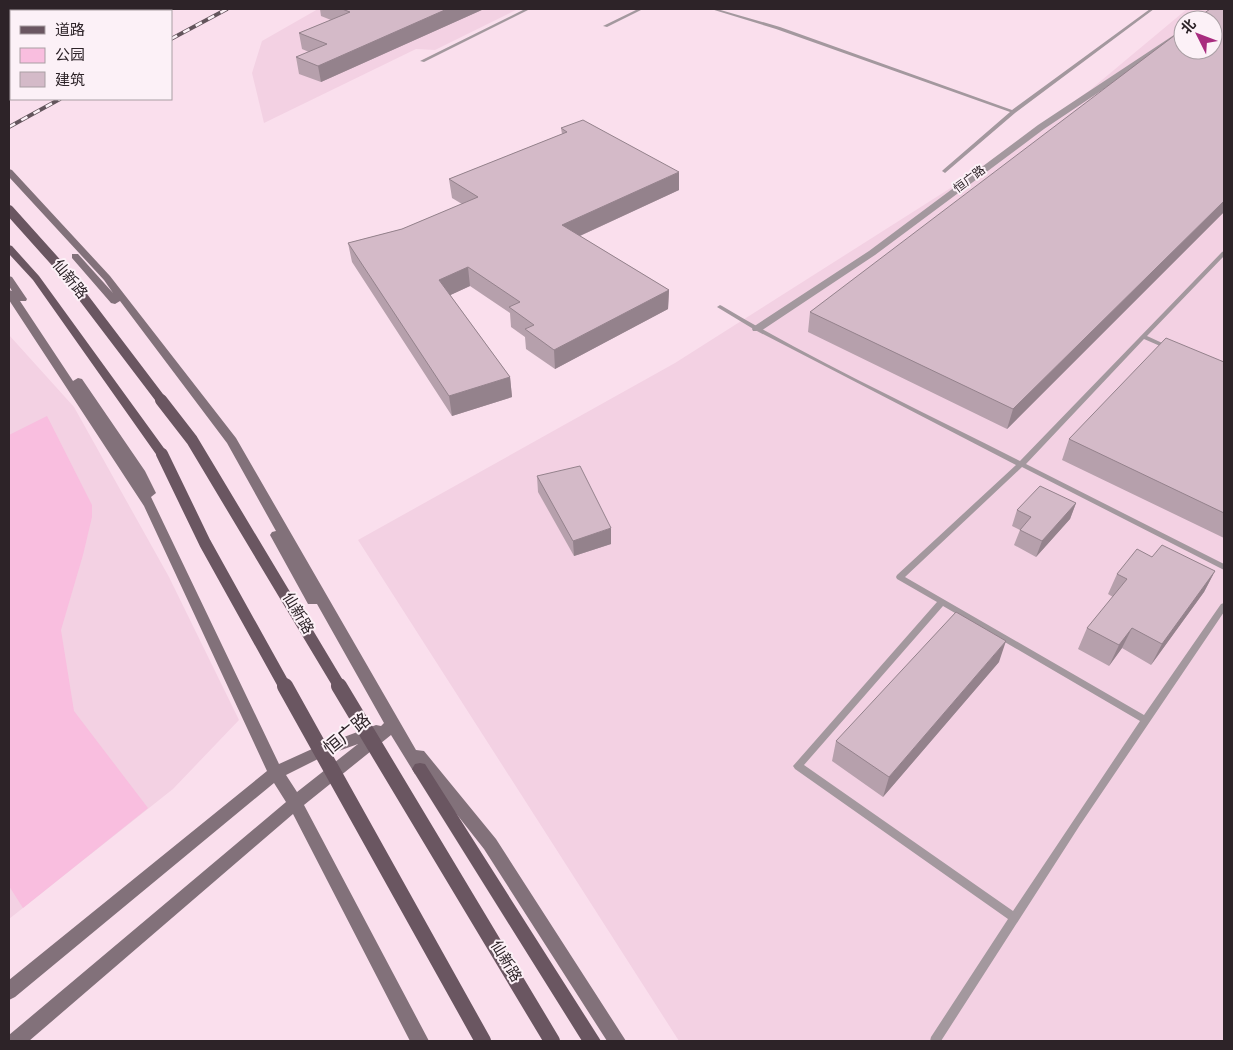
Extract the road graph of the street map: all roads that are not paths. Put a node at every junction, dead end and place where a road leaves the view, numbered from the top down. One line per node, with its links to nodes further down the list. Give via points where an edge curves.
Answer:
1 (528, 9): 7 (lane)
2 (641, 9): 5 (lane)
3 (712, 9): 8 (lane, via 778,28)
4 (1152, 9): 8 (lane)
5 (605, 26)
6 (1173, 40): 18 (street, 恒广路, via 1041,127 872,253)
7 (422, 61)
8 (1013, 112): 9 (lane)
9 (945, 171)
10 (9, 172): 26 (main road, 仙新路, via 107,278 232,441)
11 (9, 181): 26 (main road, 仙新路, via 156,349 221,434 300,578)
12 (9, 210): 34 (main road, 仙新路, bridge, via 61,268 192,440)
13 (9, 248): 33 (main road, 仙新路, bridge, via 36,278 162,454 214,560)
14 (1224, 253): 19 (lane)
15 (9, 279): 27 (main road, via 141,474)
16 (9, 293): 27 (main road, via 150,505)
17 (720, 307): 18 (lane)
18 (757, 329): 21 (lane)
19 (1144, 338): 20 (lane); 21 (lane)
20 (1179, 352)
21 (1021, 464): 22 (lane); 23 (lane, via 900,577)
22 (1224, 567)
23 (942, 602): 25 (lane); 29 (lane, via 798,766)
24 (1224, 606): 25 (lane)
25 (1145, 720): 29 (lane)
26 (392, 725): 27 (main road, 恒广路, via 317,753); 28 (main road, 恒广路); 35 (main road, 仙新路); 36 (main road, 仙新路, via 490,844)
27 (276, 773): 28 (main road); 30 (main road, 恒广路)
28 (296, 803): 31 (main road, 恒广路); 32 (main road)
29 (1013, 917): 37 (lane)
30 (9, 991)
31 (14, 1041)
32 (420, 1041)
33 (483, 1041)
34 (552, 1041)
35 (592, 1041)
36 (617, 1041)
37 (934, 1041)

